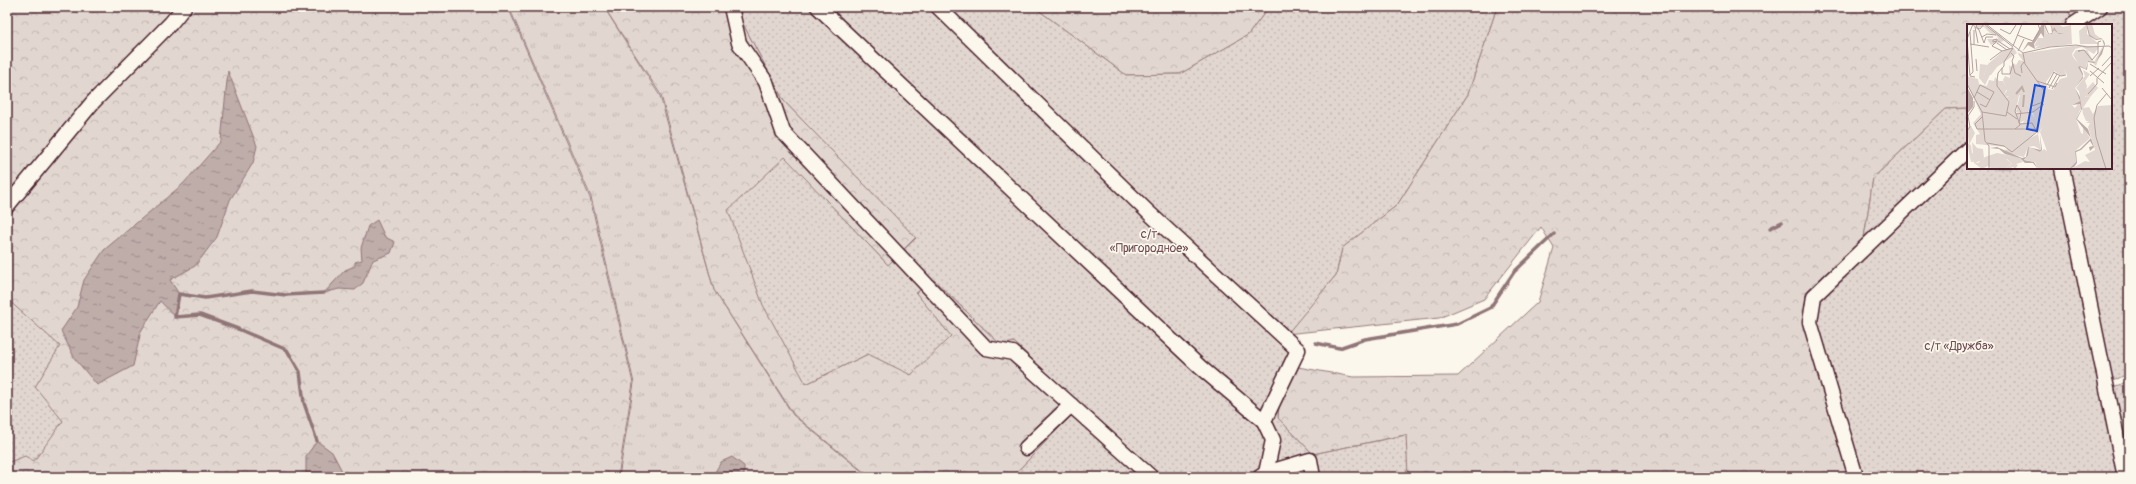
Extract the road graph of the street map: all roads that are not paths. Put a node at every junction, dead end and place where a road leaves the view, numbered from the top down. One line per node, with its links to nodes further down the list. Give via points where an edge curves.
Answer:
1 (184, 7): 9 (street, via 93,102)
2 (731, 7): 10 (street, via 739,43 766,82 783,132 986,348 1013,353)
3 (818, 7): 11 (street, via 1200,367)
4 (938, 7): 11 (street, via 1149,213 1298,350)
5 (2100, 7): 6 (street)
6 (2074, 24)
7 (1967, 150): 16 (street, via 1814,296 1810,322)
8 (2062, 169): 17 (street)
9 (7, 206)
10 (1071, 405): 12 (street); 14 (street)
11 (1264, 421): 13 (street, via 1273,440)
12 (1026, 448)
13 (1263, 475): 15 (street, via 1310,460)
14 (1151, 477)
15 (1313, 477)
16 (1856, 477)
17 (2125, 477)

